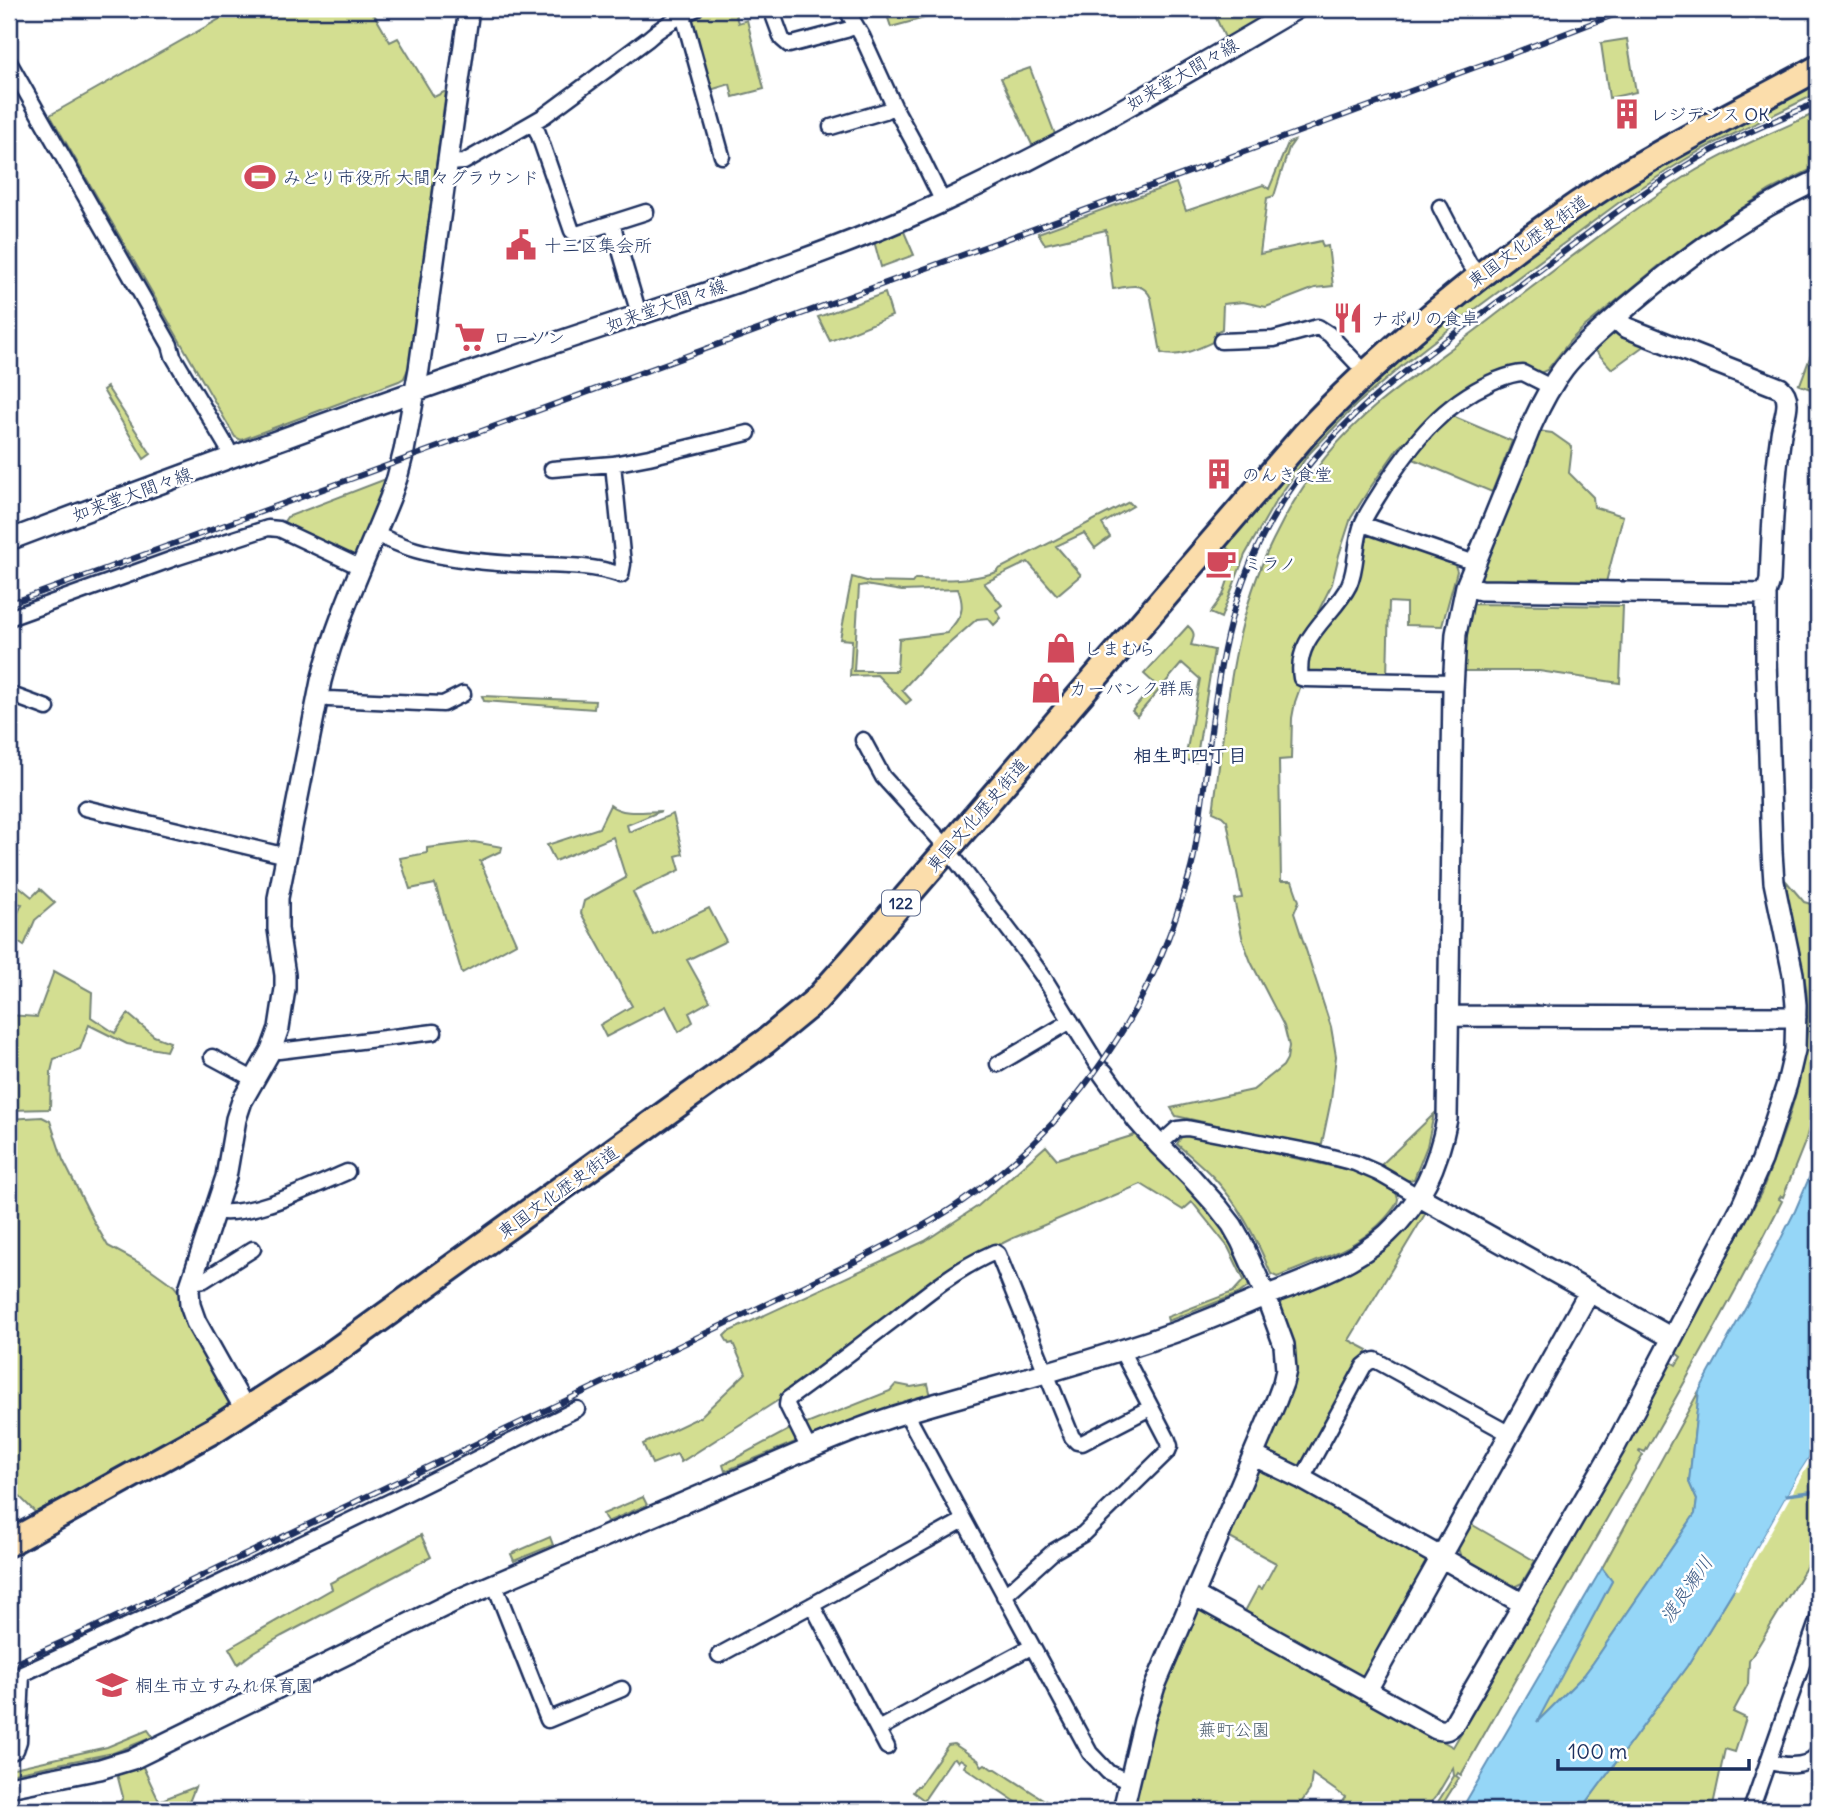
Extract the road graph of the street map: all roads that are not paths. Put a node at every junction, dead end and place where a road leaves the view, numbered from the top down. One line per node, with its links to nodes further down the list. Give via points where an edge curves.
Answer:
1 (469, 9): 14 (street)
2 (695, 9): 6 (street)
3 (771, 9): 7 (street, via 782,39 789,45)
4 (846, 9): 7 (street)
5 (1296, 9): 16 (street, 如来堂大間々線, via 1042,154)
6 (681, 15): 11 (street); 13 (street)
7 (856, 26): 10 (street)
8 (9, 62): 28 (street)
9 (1818, 68): 20 (highway, 東国文化歴史街道 / 122, via 1612,182)
10 (894, 106): 12 (street); 16 (street)
11 (533, 123): 14 (street, via 464,162); 19 (street, via 572,231 577,234)
12 (831, 127)
13 (722, 156)
14 (449, 163): 26 (street)
15 (1818, 180): 22 (street, via 1712,240)
16 (943, 202): 21 (street, 如来堂大間々線, via 834,248)
17 (1440, 207): 20 (street)
18 (646, 212): 19 (street)
19 (612, 223): 21 (street)
20 (1479, 276): 24 (highway, 東国文化歴史街道 / 122)
21 (639, 314): 26 (street, 如来堂大間々線)
22 (1615, 318): 25 (street, via 1578,351); 37 (street, via 1625,327 1780,388 1786,395)
23 (1221, 341): 24 (street, via 1274,339 1318,327)
24 (1366, 373): 46 (highway, 東国文化歴史街道 / 122, via 1308,431)
25 (1551, 387): 31 (street, via 1518,373 1453,404 1398,465); 34 (street)
26 (414, 392): 28 (street, 如来堂大間々線); 32 (street, via 397,478)
27 (748, 433): 29 (street)
28 (230, 458): 33 (street, 如来堂大間々線)
29 (613, 464): 30 (street); 32 (street, via 621,575 456,558)
30 (552, 469)
31 (1362, 524): 34 (street); 39 (street, via 1350,582 1310,637 1301,661 1301,678)
32 (375, 534): 35 (street)
33 (9, 540)
34 (1475, 563): 36 (street)
35 (362, 568): 38 (street, via 274,528); 42 (street, via 332,643)
36 (1466, 586): 37 (street, via 1481,590); 39 (street, via 1456,634)
37 (1766, 594): 49 (street, via 1774,883 1793,974)
38 (9, 618)
39 (1454, 682): 48 (street)
40 (9, 694): 43 (street)
41 (463, 694): 42 (street, via 443,705)
42 (318, 697): 47 (street)
43 (47, 708)
44 (863, 740): 46 (street, via 883,777)
45 (85, 808): 47 (street)
46 (947, 849): 50 (street); 70 (highway, 東国文化歴史街道 / 122, via 816,1000 780,1030 360,1334)
47 (287, 856): 52 (street, via 277,907 285,989)
48 (1449, 1016): 49 (street); 59 (street, via 1447,1119 1436,1163)
49 (1796, 1017): 65 (street, via 1793,1063 1759,1169)
50 (1071, 1021): 54 (street); 55 (street)
51 (434, 1032): 52 (street)
52 (271, 1050): 56 (street)
53 (212, 1057): 56 (street)
54 (998, 1064)
55 (1103, 1073): 57 (street)
56 (253, 1079): 60 (street, via 239,1109 230,1163)
57 (1159, 1145): 59 (street, via 1177,1129 1187,1128 1312,1152 1364,1167); 64 (street, via 1232,1225)
58 (347, 1172): 60 (street, via 261,1207 233,1213)
59 (1418, 1196): 63 (street); 64 (street, via 1398,1222 1364,1252)
60 (215, 1211): 62 (street)
61 (253, 1249): 62 (street, via 204,1280)
62 (191, 1282): 70 (street, via 189,1297 196,1322)
63 (1589, 1292): 65 (street); 72 (street)
64 (1266, 1296): 66 (street); 74 (street, via 1284,1345 1286,1370)
65 (1672, 1338): 82 (street, via 1616,1445)
66 (1121, 1350): 67 (street); 68 (street)
67 (1046, 1373): 68 (street, via 1077,1442); 71 (street); 73 (street, via 995,1252 929,1292 788,1399 786,1405)
68 (1150, 1408): 80 (street, via 1168,1440 1168,1451 1083,1534 1054,1551)
69 (577, 1409): 92 (street, via 22,1674 19,1741)
70 (246, 1411): 77 (highway, 東国文化歴史街道 / 122)
71 (907, 1412): 73 (street); 76 (street)
72 (1510, 1434): 75 (street, via 1375,1360 1364,1366); 78 (street)
73 (809, 1448): 79 (street)
74 (1254, 1456): 75 (street); 81 (street)
75 (1302, 1479): 78 (street)
76 (964, 1520): 80 (street); 83 (street)
77 (9, 1543)
78 (1441, 1558): 82 (street); 88 (street)
79 (494, 1583): 87 (street, via 548,1720); 95 (street, via 133,1759)
80 (1004, 1595): 85 (street)
81 (1194, 1595): 88 (street); 94 (street, via 1155,1686)
82 (1522, 1603): 88 (street, via 1448,1730 1436,1729)
83 (812, 1605): 86 (street); 89 (street)
84 (1818, 1619): 93 (street)
85 (1031, 1647): 89 (street); 94 (street, via 1090,1754 1108,1772)
86 (719, 1655)
87 (622, 1689)
88 (1367, 1690)
89 (878, 1728): 90 (street)
90 (887, 1747)
91 (1818, 1753): 93 (street, via 1808,1763)
92 (9, 1754)
93 (1769, 1762): 97 (street)
94 (1129, 1782): 96 (street)
95 (9, 1787)
96 (1123, 1810)
97 (1751, 1810)

